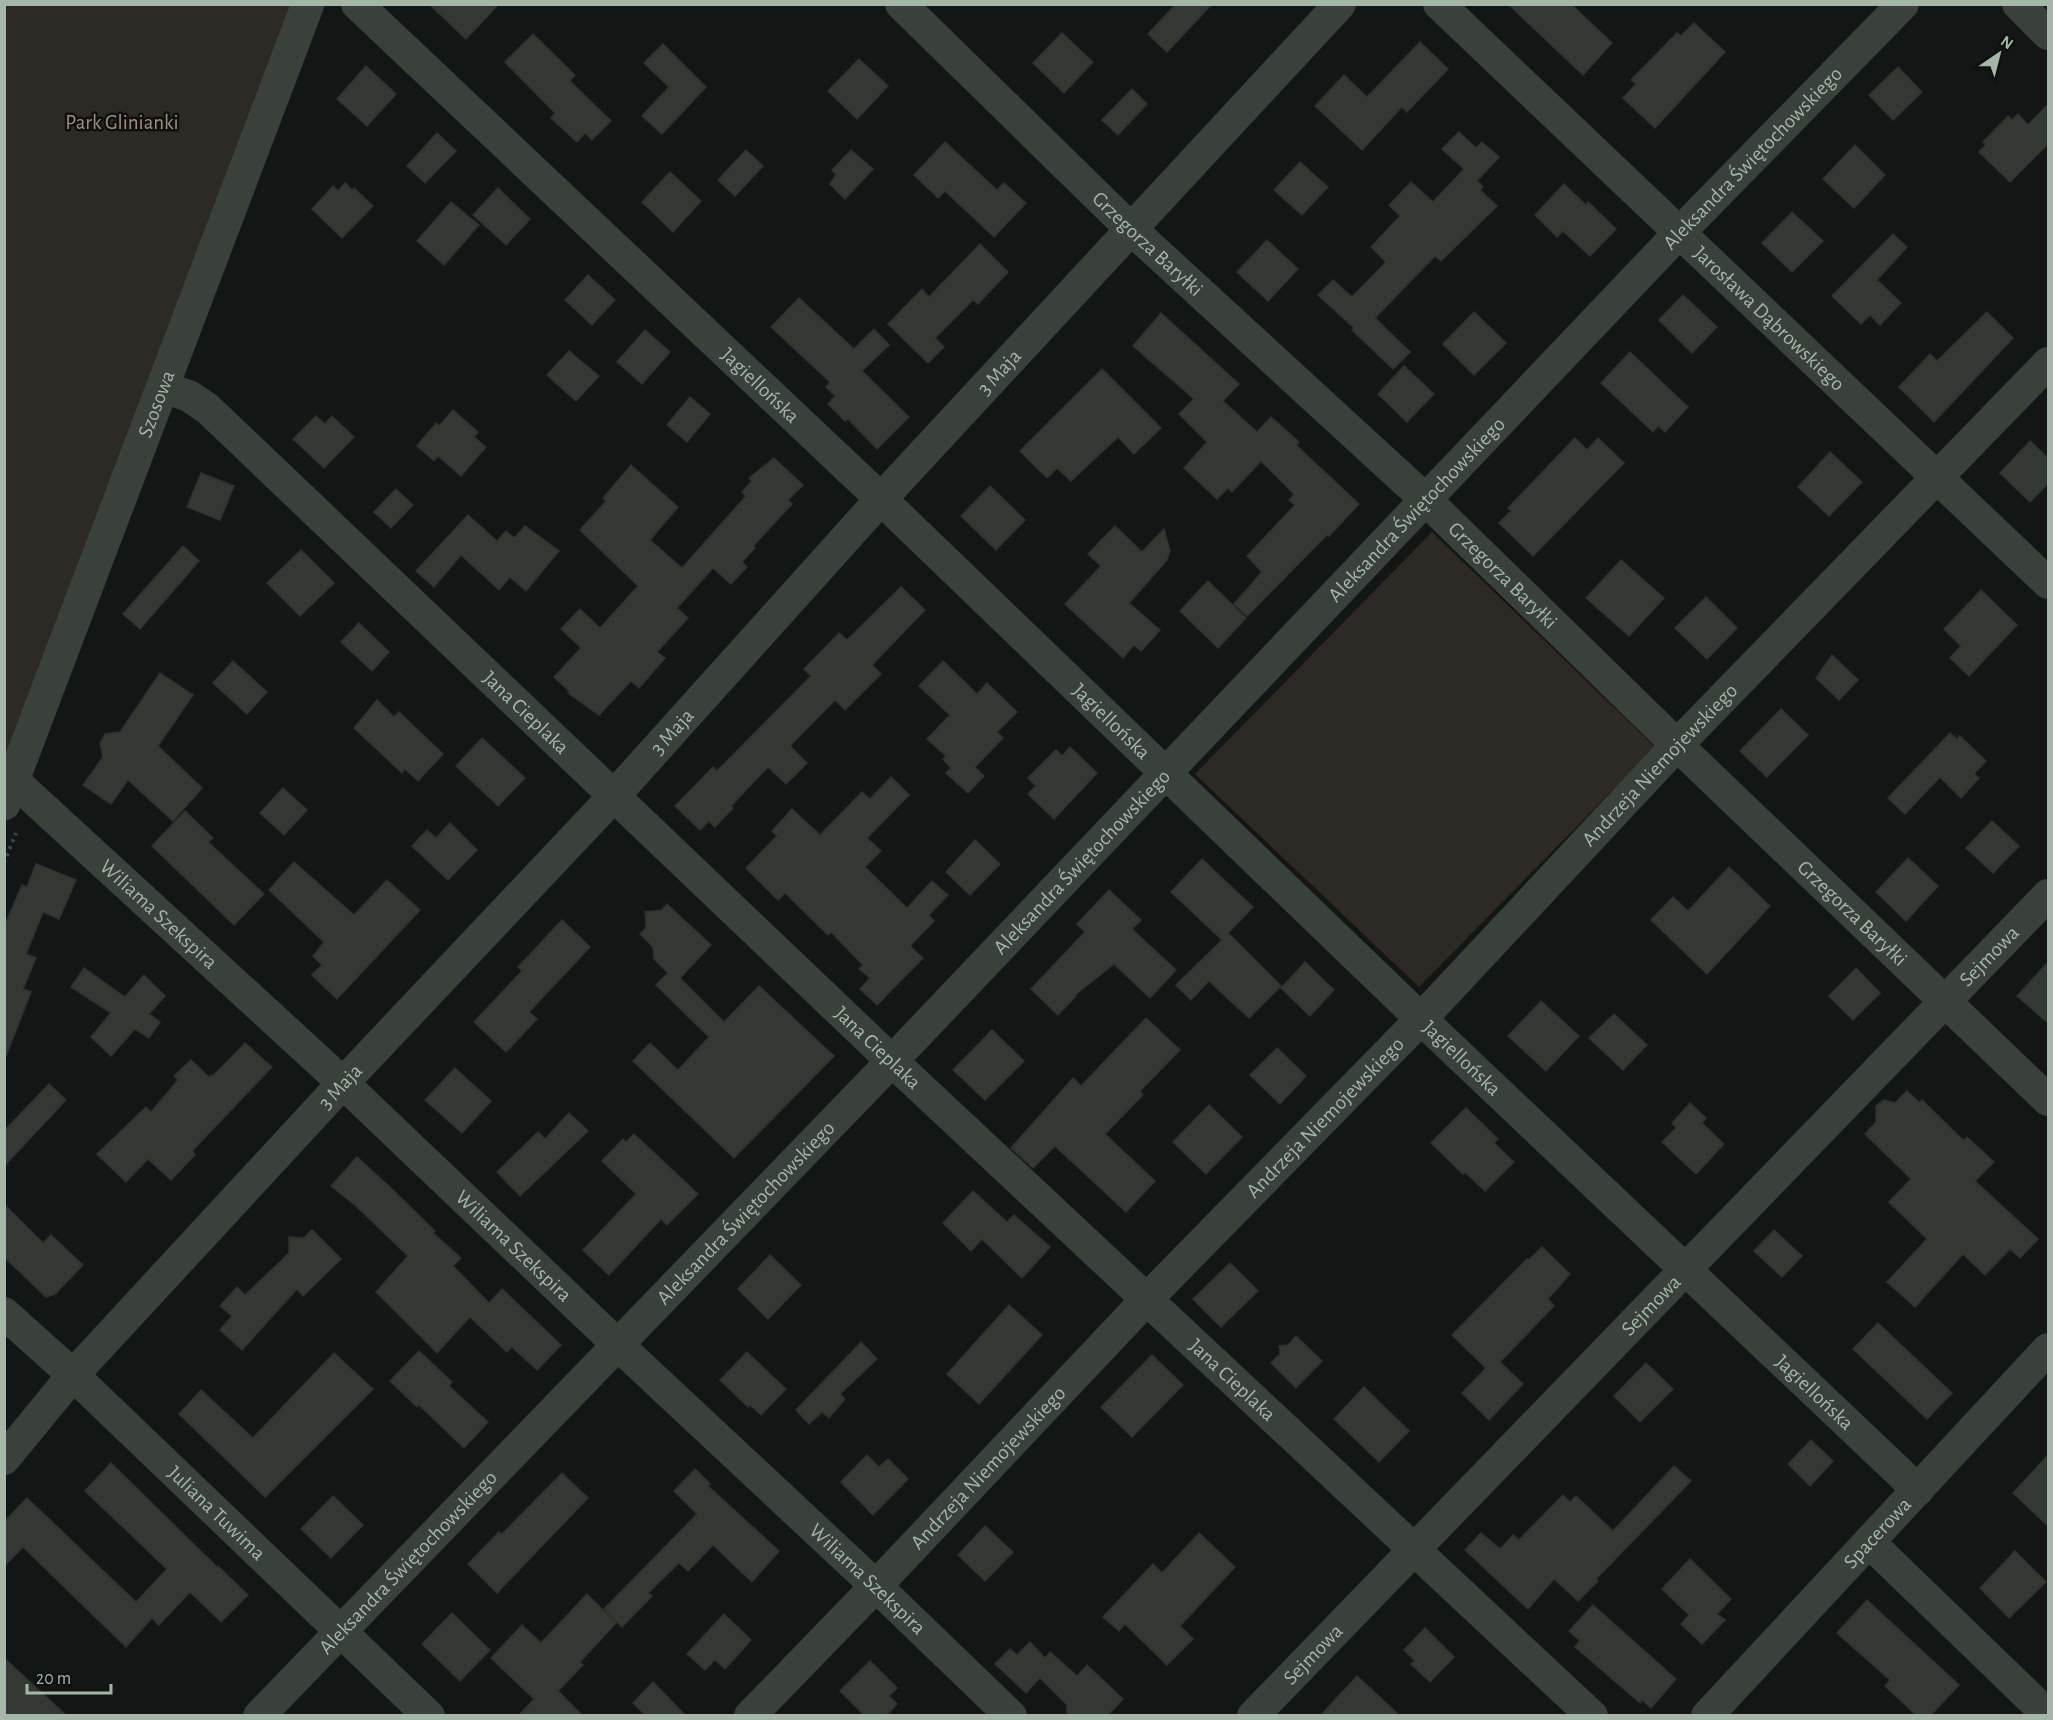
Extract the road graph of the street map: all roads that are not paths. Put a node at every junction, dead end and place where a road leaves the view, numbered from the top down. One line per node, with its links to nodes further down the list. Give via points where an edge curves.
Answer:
1 (308, 4): 12 (street, Szosowa)
2 (357, 4): 14 (street, Jagiellońska)
3 (901, 4): 9 (street, Grzegorza Baryłki)
4 (1340, 4): 9 (street, 3 Maja)
5 (1439, 4): 10 (street, Jarosława Dąbrowskiego)
6 (1903, 4): 10 (street, Aleksandra Świętochowskiego)
7 (2018, 4): 8 (street)
8 (2049, 34)
9 (1131, 228): 14 (street, 3 Maja); 15 (street, Grzegorza Baryłki)
10 (1679, 233): 13 (street, Jarosława Dąbrowskiego); 15 (street, Aleksandra Świętochowskiego)
11 (2049, 363): 13 (street, Andrzeja Niemojewskiego)
12 (163, 387): 19 (street, Szosowa); 20 (street, Jana Cieplaka, via 189,396 208,409)
13 (1938, 478): 16 (street, Jarosława Dąbrowskiego); 17 (street, Andrzeja Niemojewskiego)
14 (881, 499): 18 (street, Jagiellońska); 20 (street, 3 Maja)
15 (1425, 499): 17 (street, Grzegorza Baryłki); 18 (street, Aleksandra Świętochowskiego)
16 (2049, 583)
17 (1677, 745): 22 (street, Grzegorza Baryłki); 23 (street, Andrzeja Niemojewskiego)
18 (1168, 773): 23 (street, Jagiellońska); 24 (street, Aleksandra Świętochowskiego)
19 (9, 792): 25 (street, Wiliama Szekspira)
20 (613, 797): 24 (street, Jana Cieplaka); 25 (street, 3 Maja)
21 (2049, 895): 22 (street, Sejmowa)
22 (1946, 1002): 26 (street, Grzegorza Baryłki); 27 (street, Sejmowa)
23 (1421, 1019): 27 (street, Jagiellońska); 28 (street, Andrzeja Niemojewskiego)
24 (892, 1061): 28 (street, Jana Cieplaka); 30 (street, Aleksandra Świętochowskiego)
25 (343, 1083): 30 (street, Wiliama Szekspira); 32 (street, 3 Maja)
26 (2049, 1100)
27 (1686, 1270): 34 (street, Jagiellońska); 36 (street, Sejmowa)
28 (1147, 1299): 36 (street, Jana Cieplaka); 37 (street, Andrzeja Niemojewskiego)
29 (4, 1313): 32 (street, Juliana Tuwima)
30 (617, 1344): 37 (street, Wiliama Szekspira); 38 (street, Aleksandra Świętochowskiego)
31 (2049, 1349): 34 (street, Spacerowa)
32 (73, 1375): 33 (street, 3 Maja); 38 (street, Juliana Tuwima)
33 (4, 1459)
34 (1918, 1490): 35 (street, Spacerowa)
35 (1869, 1543): 39 (street); 46 (street, Spacerowa)
36 (1414, 1548): 44 (street, Sejmowa); 45 (street, Jana Cieplaka)
37 (876, 1586): 42 (street, Andrzeja Niemojewskiego); 43 (street, Wiliama Szekspira)
38 (340, 1631): 40 (street, Aleksandra Świętochowskiego); 41 (street, Juliana Tuwima)
39 (2049, 1715)
40 (259, 1716)
41 (429, 1716)
42 (750, 1716)
43 (1011, 1716)
44 (1252, 1716)
45 (1592, 1716)
46 (1707, 1716)

